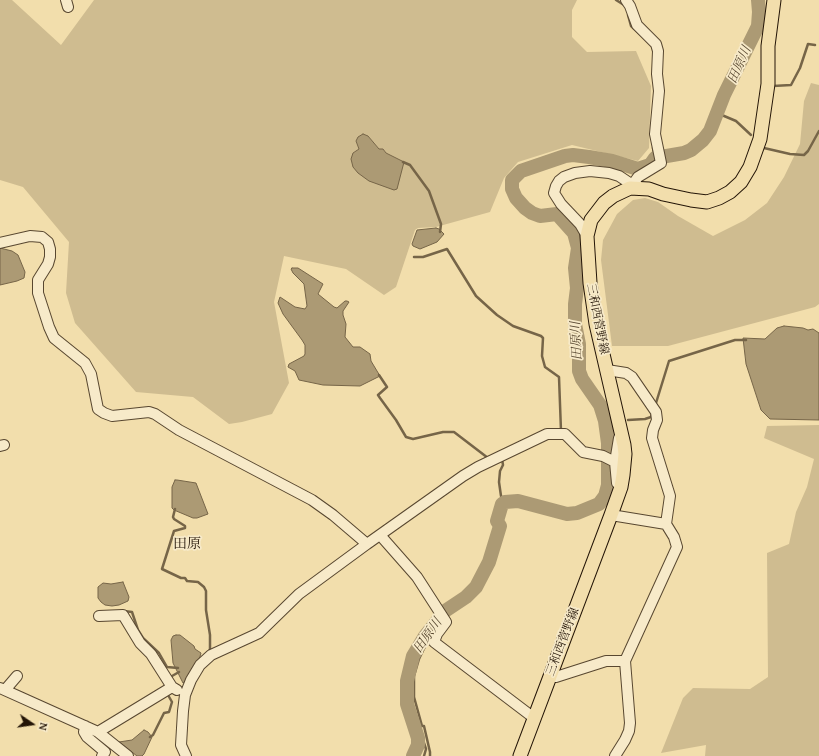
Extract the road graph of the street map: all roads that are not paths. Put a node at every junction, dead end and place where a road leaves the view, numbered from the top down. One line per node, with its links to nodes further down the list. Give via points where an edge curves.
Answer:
1 (626, 0): 3 (street, via 637,25 652,38 658,51 659,91 655,134 661,163 638,177)
2 (774, 0): 3 (main road, 三和西菅野線, via 768,46 768,84 760,139 750,167 741,182 730,192 706,202 649,189)
3 (630, 188): 4 (main road, 三和西菅野線, via 604,203 590,220); 4 (street, via 628,182 619,176 590,171 575,173 559,181 554,193)
4 (587, 236): 6 (main road, 三和西菅野線, via 596,324)
5 (0, 243): 13 (street, via 30,236 42,237 48,242 50,257 38,280 38,293 54,338 86,363 91,374 98,409 112,416 149,412 155,414 180,430 312,500)
6 (607, 370): 7 (main road, 三和西菅野線); 11 (street, via 626,373 632,377 656,412 658,420 652,438 670,496)
7 (622, 434): 8 (street); 9 (main road, 三和西菅野線, via 625,459)
8 (610, 459): 9 (street, via 617,483); 12 (street, via 583,452 565,434 547,434 463,476)
9 (621, 487): 10 (main road, 三和西菅野線)
10 (611, 515): 11 (street); 16 (main road, 三和西菅野線)
11 (666, 524): 15 (street, via 674,536 677,547)
12 (380, 535): 13 (street); 21 (street, via 417,577 446,622 434,642)
13 (367, 544): 20 (street, via 299,594 259,633 210,655 200,665)
14 (98, 616): 18 (street, via 123,615)
15 (625, 662): 16 (street, via 606,661 556,677); 28 (street, via 630,723 625,740)
16 (551, 675): 21 (main road, 三和西菅野線)
17 (16, 676): 19 (street)
18 (172, 687): 20 (street); 23 (street)
19 (2, 689): 22 (street)
20 (185, 695): 26 (street, via 181,745)
21 (534, 718): 27 (main road, 三和西菅野線)
22 (85, 726): 23 (street); 24 (street, via 84,732 105,752)
23 (98, 732): 25 (street)
24 (102, 756)
25 (128, 756)
26 (186, 756)
27 (520, 756)
28 (615, 756)

